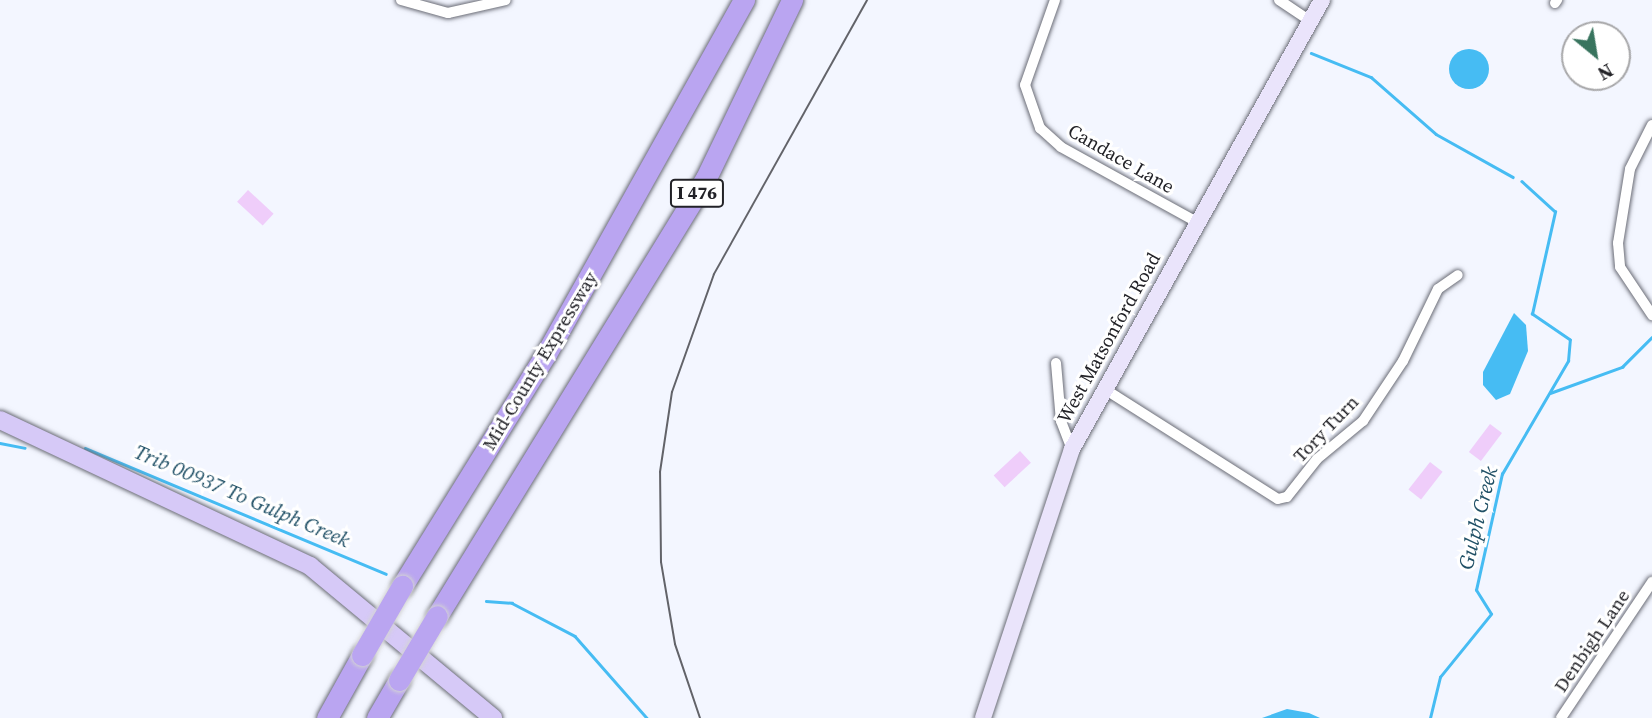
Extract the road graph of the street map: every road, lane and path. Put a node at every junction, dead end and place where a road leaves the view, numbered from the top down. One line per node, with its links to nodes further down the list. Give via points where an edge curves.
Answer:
1 (401, 0): 2 (street, via 448,13)
2 (506, 0)
3 (744, 0): 18 (highway, Mid-County Expressway / I 476, bridge, via 546,354 402,586)
4 (792, 0): 19 (highway, I 476, bridge, via 706,178)
5 (1055, 0): 10 (street, Candace Lane, via 1025,85 1040,128 1061,147)
6 (1279, 0): 8 (street)
7 (1322, 0): 8 (main road, West Matsonford Road)
8 (1310, 21): 10 (main road, West Matsonford Road)
9 (1652, 125): 12 (street, via 1630,169 1618,243 1630,287)
10 (1197, 222): 14 (main road, West Matsonford Road)
11 (1458, 275): 14 (street, Tory Turn, via 1438,289 1403,362 1363,421 1317,458 1287,497 1278,499)
12 (1652, 315)
13 (1056, 363): 16 (street, via 1060,421)
14 (1104, 388): 16 (main road, West Matsonford Road)
15 (0, 420): 20 (main road, via 310,566)
16 (1072, 449): 21 (main road, West Matsonford Road)
17 (1652, 582): 22 (street, Denbigh Lane)
18 (327, 718)
19 (377, 718)
20 (493, 718)
21 (983, 718)
22 (1562, 718)

